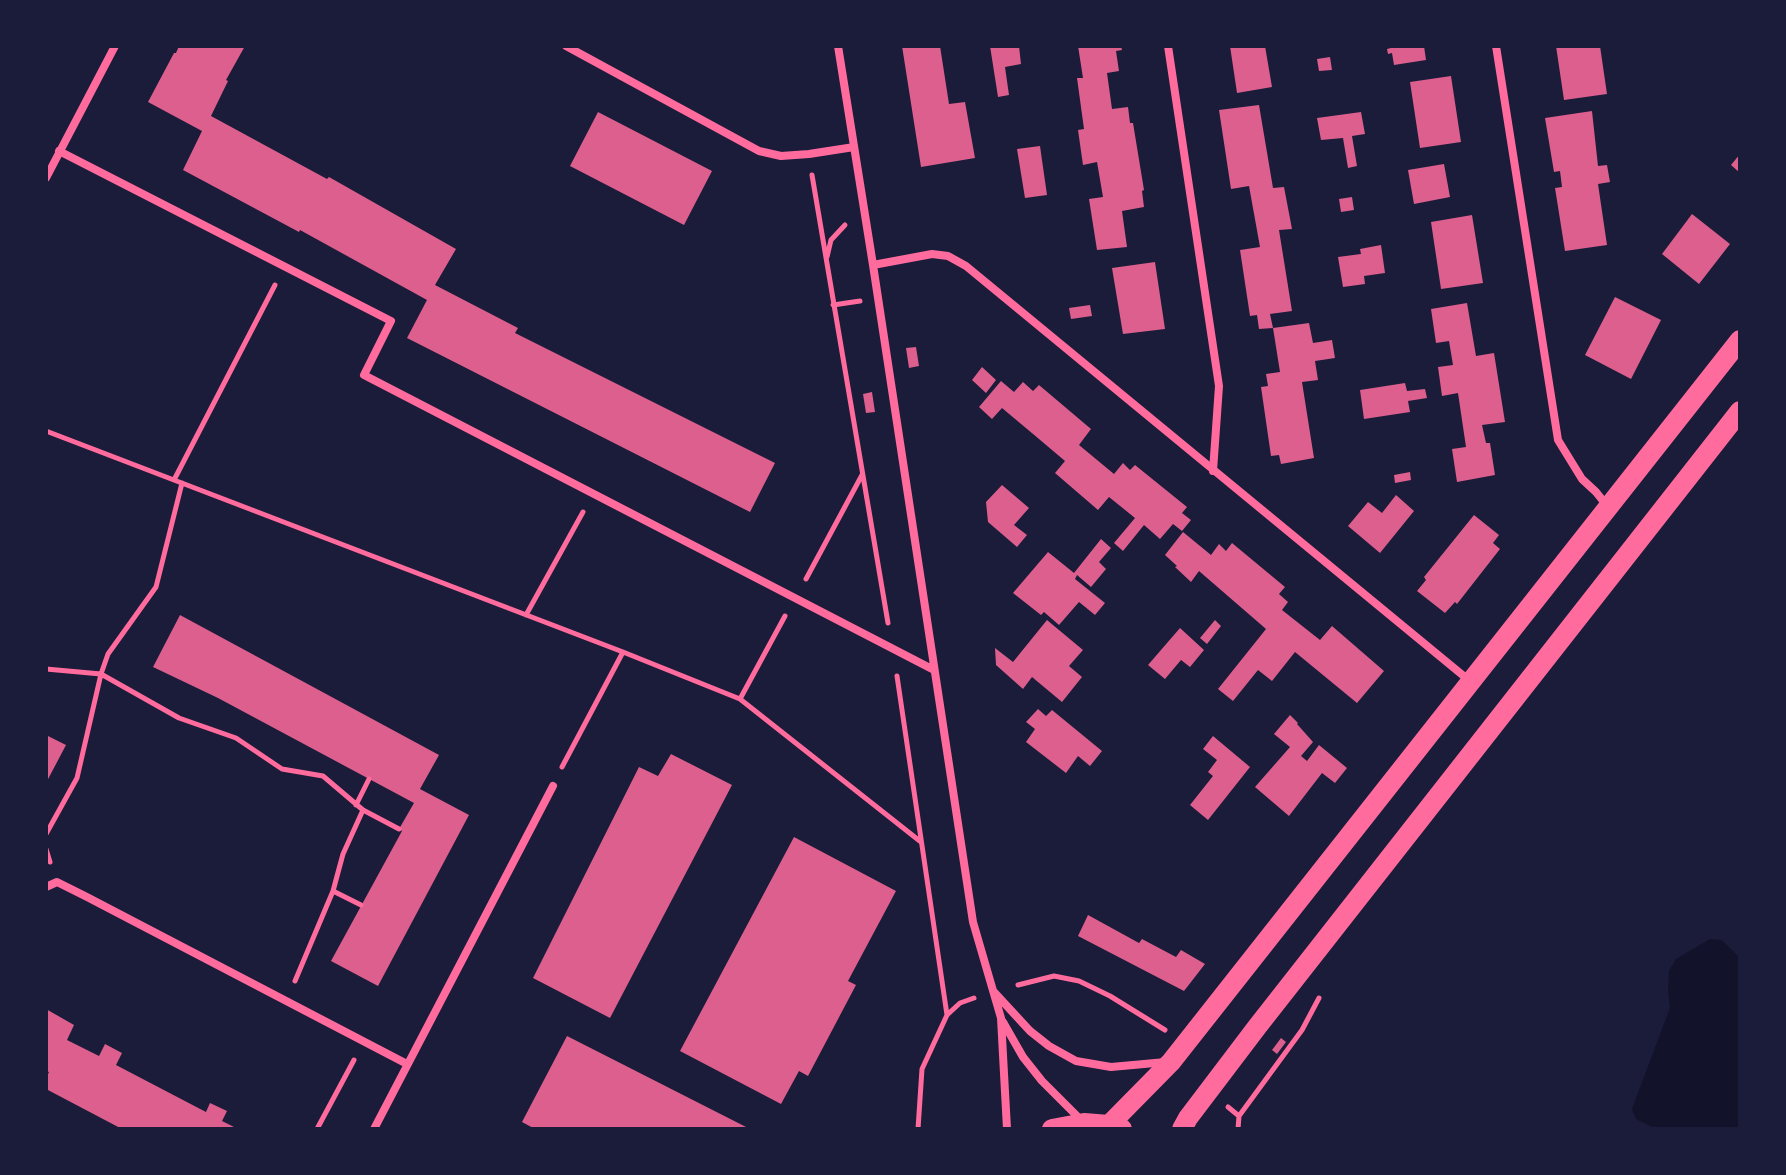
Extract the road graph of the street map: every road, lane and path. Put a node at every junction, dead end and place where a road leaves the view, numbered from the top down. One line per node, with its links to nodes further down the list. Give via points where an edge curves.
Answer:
1 (115, 46): 7 (street)
2 (566, 46): 8 (street, via 759,151)
3 (838, 46): 6 (street)
4 (1168, 46): 17 (street, via 1219,386)
5 (1496, 46): 21 (street, via 1558,440)
6 (854, 147): 8 (street); 10 (street)
7 (59, 151): 9 (street); 13 (street)
8 (809, 154): 11 (path)
9 (46, 178)
10 (865, 209): 11 (path, via 831,240); 12 (street)
11 (827, 259): 23 (path)
12 (873, 265): 17 (street, via 932,254 966,266); 26 (street)
13 (285, 267): 18 (path); 20 (street, via 391,321 364,375)
14 (1740, 340): 21 (main road)
15 (1740, 411): 52 (main road)
16 (46, 431): 18 (path)
17 (1213, 471): 28 (street)
18 (174, 480): 19 (path)
19 (182, 483): 22 (path); 27 (path, via 156,587 108,654)
20 (593, 494): 22 (path); 23 (street)
21 (1608, 508): 28 (main road)
22 (526, 615): 24 (path)
23 (893, 649): 26 (street); 35 (path)
24 (623, 652): 30 (path); 35 (path, via 740,699)
25 (46, 669): 27 (path)
26 (934, 670): 39 (street, via 973,922)
27 (101, 674): 31 (path, via 179,718 236,738 282,769 323,776); 34 (path, via 77,778)
28 (1472, 683): 44 (main road)
29 (369, 779): 31 (path)
30 (553, 786): 45 (street)
31 (356, 805): 32 (path)
32 (363, 810): 33 (path); 37 (path)
33 (399, 829)
34 (46, 834)
35 (921, 842): 41 (path)
36 (46, 887): 40 (street, via 57,882)
37 (333, 891): 38 (path); 40 (path)
38 (361, 905)
39 (993, 991): 42 (street); 44 (street, via 1030,1031 1076,1061 1111,1067)
40 (287, 1000): 43 (street)
41 (947, 1015)
42 (1001, 1018): 46 (street, via 1023,1057); 50 (street)
43 (364, 1041): 45 (street); 48 (path)
44 (1171, 1062): 47 (main road)
45 (407, 1064): 49 (street)
46 (1084, 1123): 47 (main road); 51 (main road)
47 (1115, 1127)
48 (317, 1129)
49 (374, 1129)
50 (1007, 1129)
51 (1052, 1129)
52 (1182, 1129)

